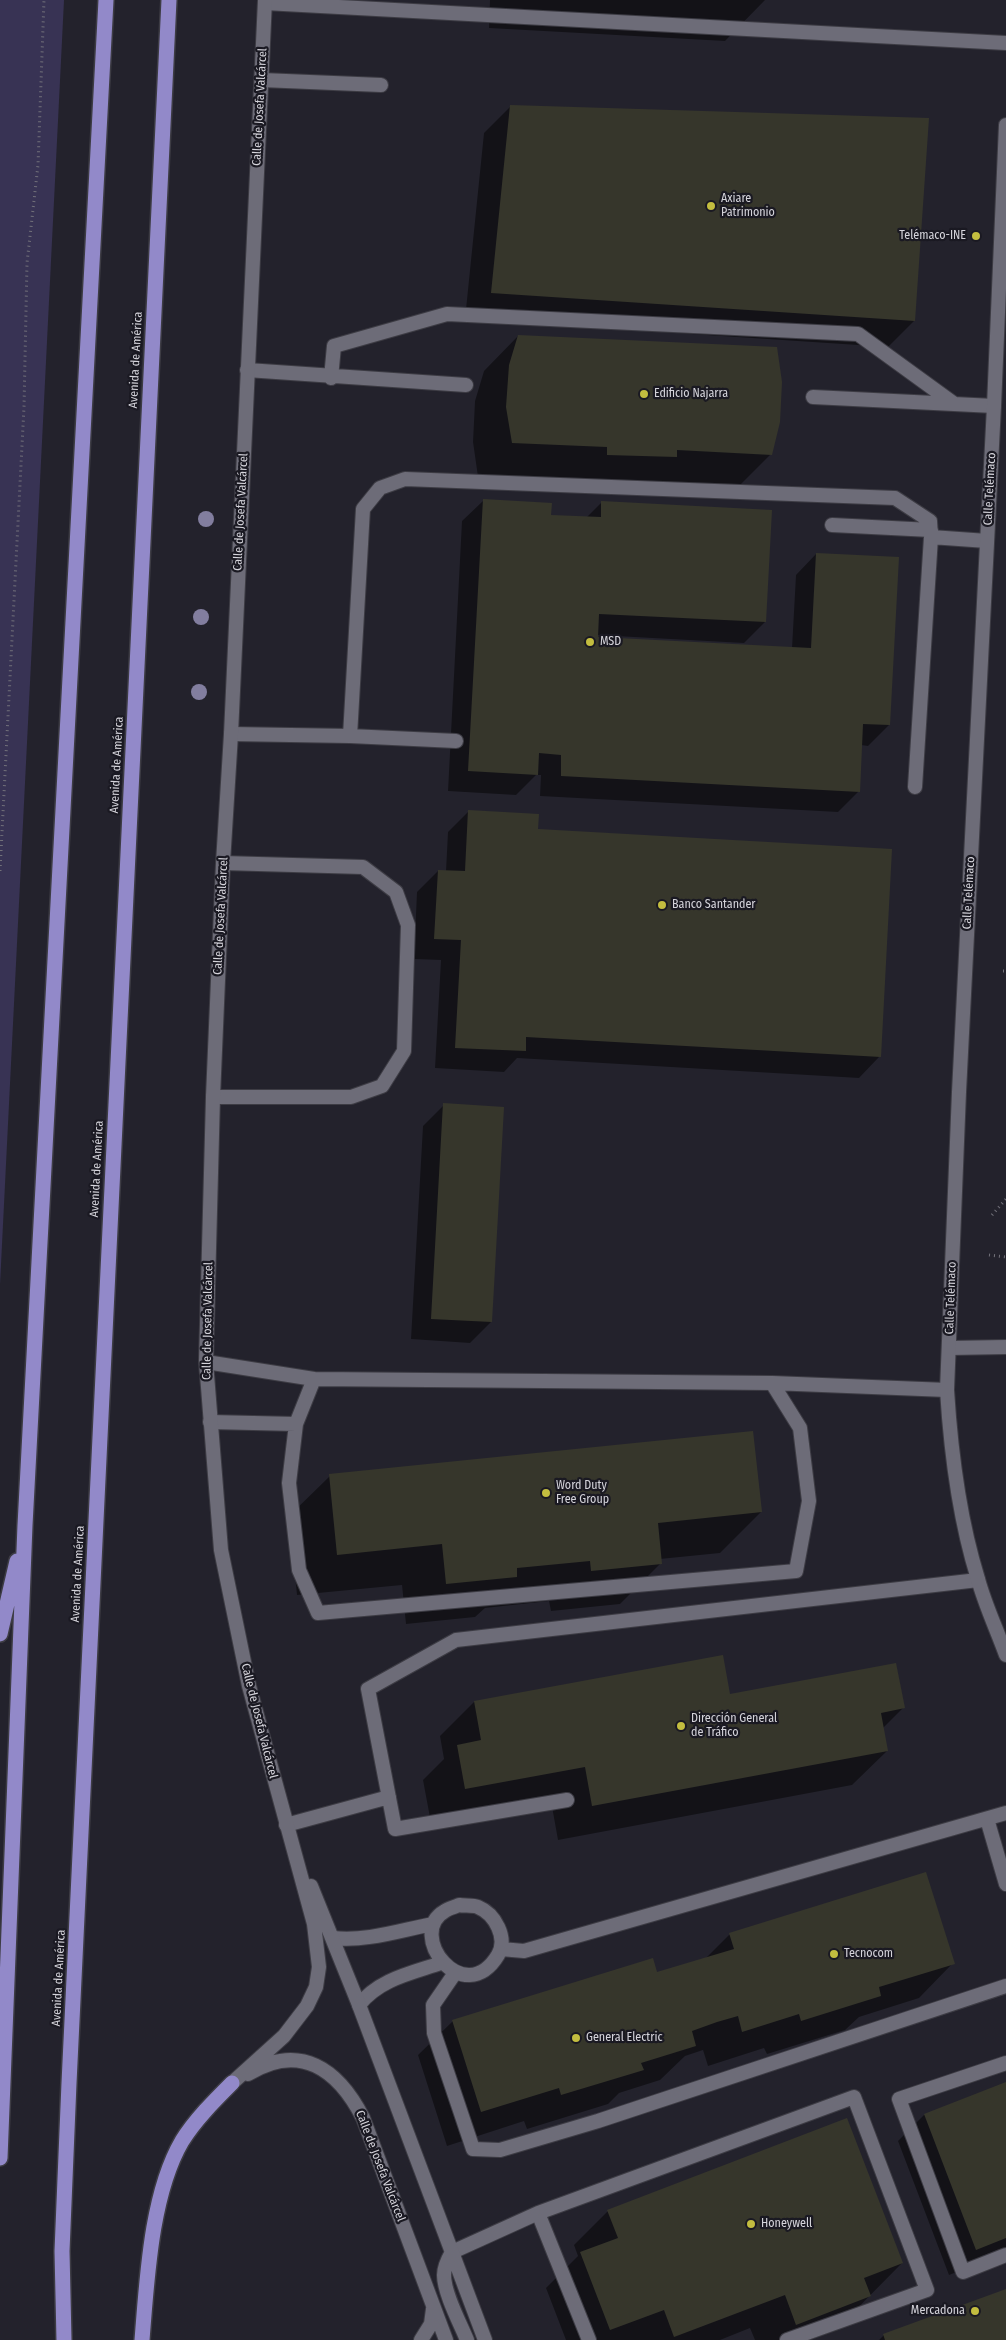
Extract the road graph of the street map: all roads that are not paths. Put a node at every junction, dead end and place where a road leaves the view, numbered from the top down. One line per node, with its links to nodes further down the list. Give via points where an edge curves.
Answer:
1 (106, 0): 31 (highway)
2 (169, 0): 55 (highway, Avenida de América, via 69,2083 62,2250)
3 (265, 2): 4 (street); 5 (street, Calle de Josefa Valcárcel)
4 (1006, 43)
5 (262, 80): 6 (street); 8 (street, Calle de Josefa Valcárcel)
6 (380, 85)
7 (1006, 125): 13 (street, Calle Telémaco)
8 (247, 370): 9 (street); 17 (street, Calle de Josefa Valcárcel)
9 (331, 378): 10 (street); 12 (street, via 334,346 447,314 858,334)
10 (466, 385)
11 (813, 397): 12 (street)
12 (953, 404): 13 (street)
13 (994, 406): 16 (street, Calle Telémaco)
14 (832, 525): 15 (street)
15 (931, 534): 16 (street); 18 (street, via 930,521 894,498 405,480 380,488 363,509); 20 (street)
16 (986, 540): 24 (street, Calle Telémaco)
17 (231, 734): 18 (street); 21 (street, Calle de Josefa Valcárcel)
18 (350, 736): 19 (street)
19 (456, 741)
20 (915, 787)
21 (223, 863): 22 (street, Calle de Josefa Valcárcel); 22 (street, via 363,866 396,892 408,926 404,1051 382,1086 351,1097)
22 (213, 1098): 25 (street, Calle de Josefa Valcárcel)
23 (1006, 1347): 24 (street)
24 (949, 1348): 28 (street, Calle Telémaco)
25 (206, 1362): 26 (street); 29 (street, Calle de Josefa Valcárcel)
26 (314, 1379): 27 (street); 30 (street)
27 (772, 1383): 28 (street); 30 (street, via 800,1428 810,1501 796,1571 318,1613 299,1570 295,1541 289,1483)
28 (947, 1390): 32 (street, Calle Telémaco, via 958,1492)
29 (210, 1422): 30 (street); 39 (street, Calle de Josefa Valcárcel, via 221,1550 249,1686)
30 (296, 1424)
31 (25, 1525): 33 (highway); 50 (highway)
32 (978, 1580): 34 (street, Calle Telémaco); 35 (street, via 456,1640 368,1689)
33 (0, 1634)
34 (1006, 1654)
35 (389, 1797): 36 (street, via 395,1828); 39 (street)
36 (568, 1800)
37 (1006, 1813): 38 (street)
38 (987, 1819): 40 (street); 43 (street, via 524,1952)
39 (286, 1825): 42 (street, Calle de Josefa Valcárcel); 49 (street, Calle de Josefa Valcárcel, via 314,1924 319,1967 316,1987 307,2006 284,2036)
40 (1006, 1884)
41 (434, 1924): 42 (street, via 364,1938); 43 (street, via 444,1911 459,1905 478,1907 491,1916 499,1928); 44 (street, via 432,1944)
42 (333, 1938): 47 (street, Calle de Josefa Valcárcel)
43 (501, 1949): 45 (street, via 492,1965 474,1974)
44 (442, 1963): 45 (street); 47 (street, via 376,1988)
45 (455, 1973): 46 (street, via 433,2005 434,2033 473,2149 500,2150 598,2121)
46 (1006, 1986)
47 (359, 2005): 52 (street, Calle de Josefa Valcárcel)
48 (1006, 2063): 53 (street, via 899,2099 963,2272)
49 (232, 2083): 54 (street, Calle de Josefa Valcárcel, via 253,2070 276,2062 296,2060 312,2062 343,2085 363,2118); 56 (highway, via 208,2107 182,2141 169,2169 150,2254)
50 (0, 2158)
51 (538, 2213): 52 (street); 61 (street); 62 (street, via 854,2097 927,2290)
52 (452, 2252): 59 (street, via 444,2276); 60 (street, Calle de Josefa Valcárcel)
53 (1006, 2254)
54 (433, 2306): 57 (street, via 431,2324); 58 (street, Calle de Josefa Valcárcel)
55 (64, 2340)
56 (142, 2340)
57 (421, 2340)
58 (446, 2340)
59 (467, 2340)
60 (485, 2340)
61 (589, 2340)
62 (787, 2340)

